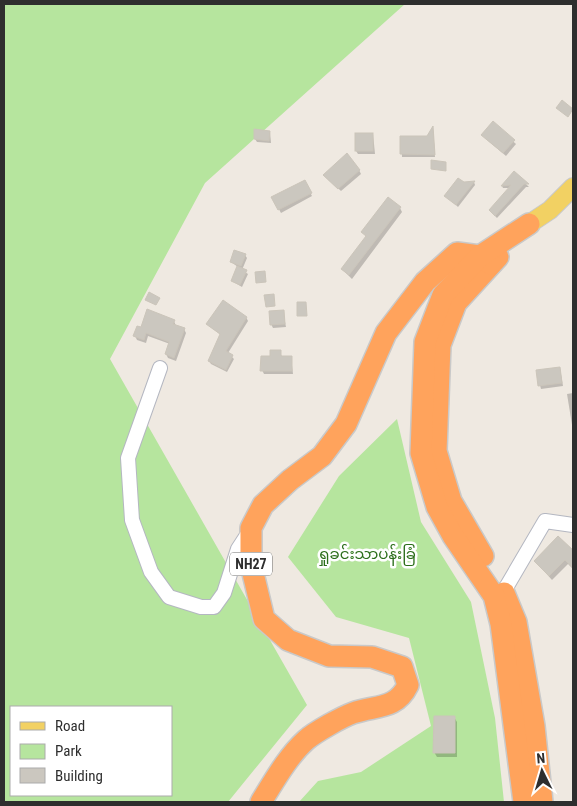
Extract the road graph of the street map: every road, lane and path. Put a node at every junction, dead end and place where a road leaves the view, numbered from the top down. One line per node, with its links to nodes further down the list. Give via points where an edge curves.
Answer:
1 (573, 187): 2 (main road, via 550,210)
2 (529, 224): 3 (highway)
3 (485, 260): 6 (highway, NH27, via 464,252 457,253 424,282 386,333 346,424 322,456 263,505); 7 (highway, via 456,303 440,345 436,450 451,501); 8 (highway, via 443,295 424,342 421,453 437,507)
4 (160, 368): 6 (street, via 128,458 132,520 152,572 169,597 201,607 214,607 224,593 238,549)
5 (573, 526): 7 (street, via 545,521)
6 (251, 528): 9 (highway, NH27, via 251,565 264,619 288,640 329,656 372,657 402,667 408,685 402,697 388,705 352,713 307,739)
7 (504, 591): 8 (highway)
8 (509, 623): 10 (highway); 11 (highway, via 534,726)
9 (262, 802)
10 (524, 802)
11 (542, 802)

